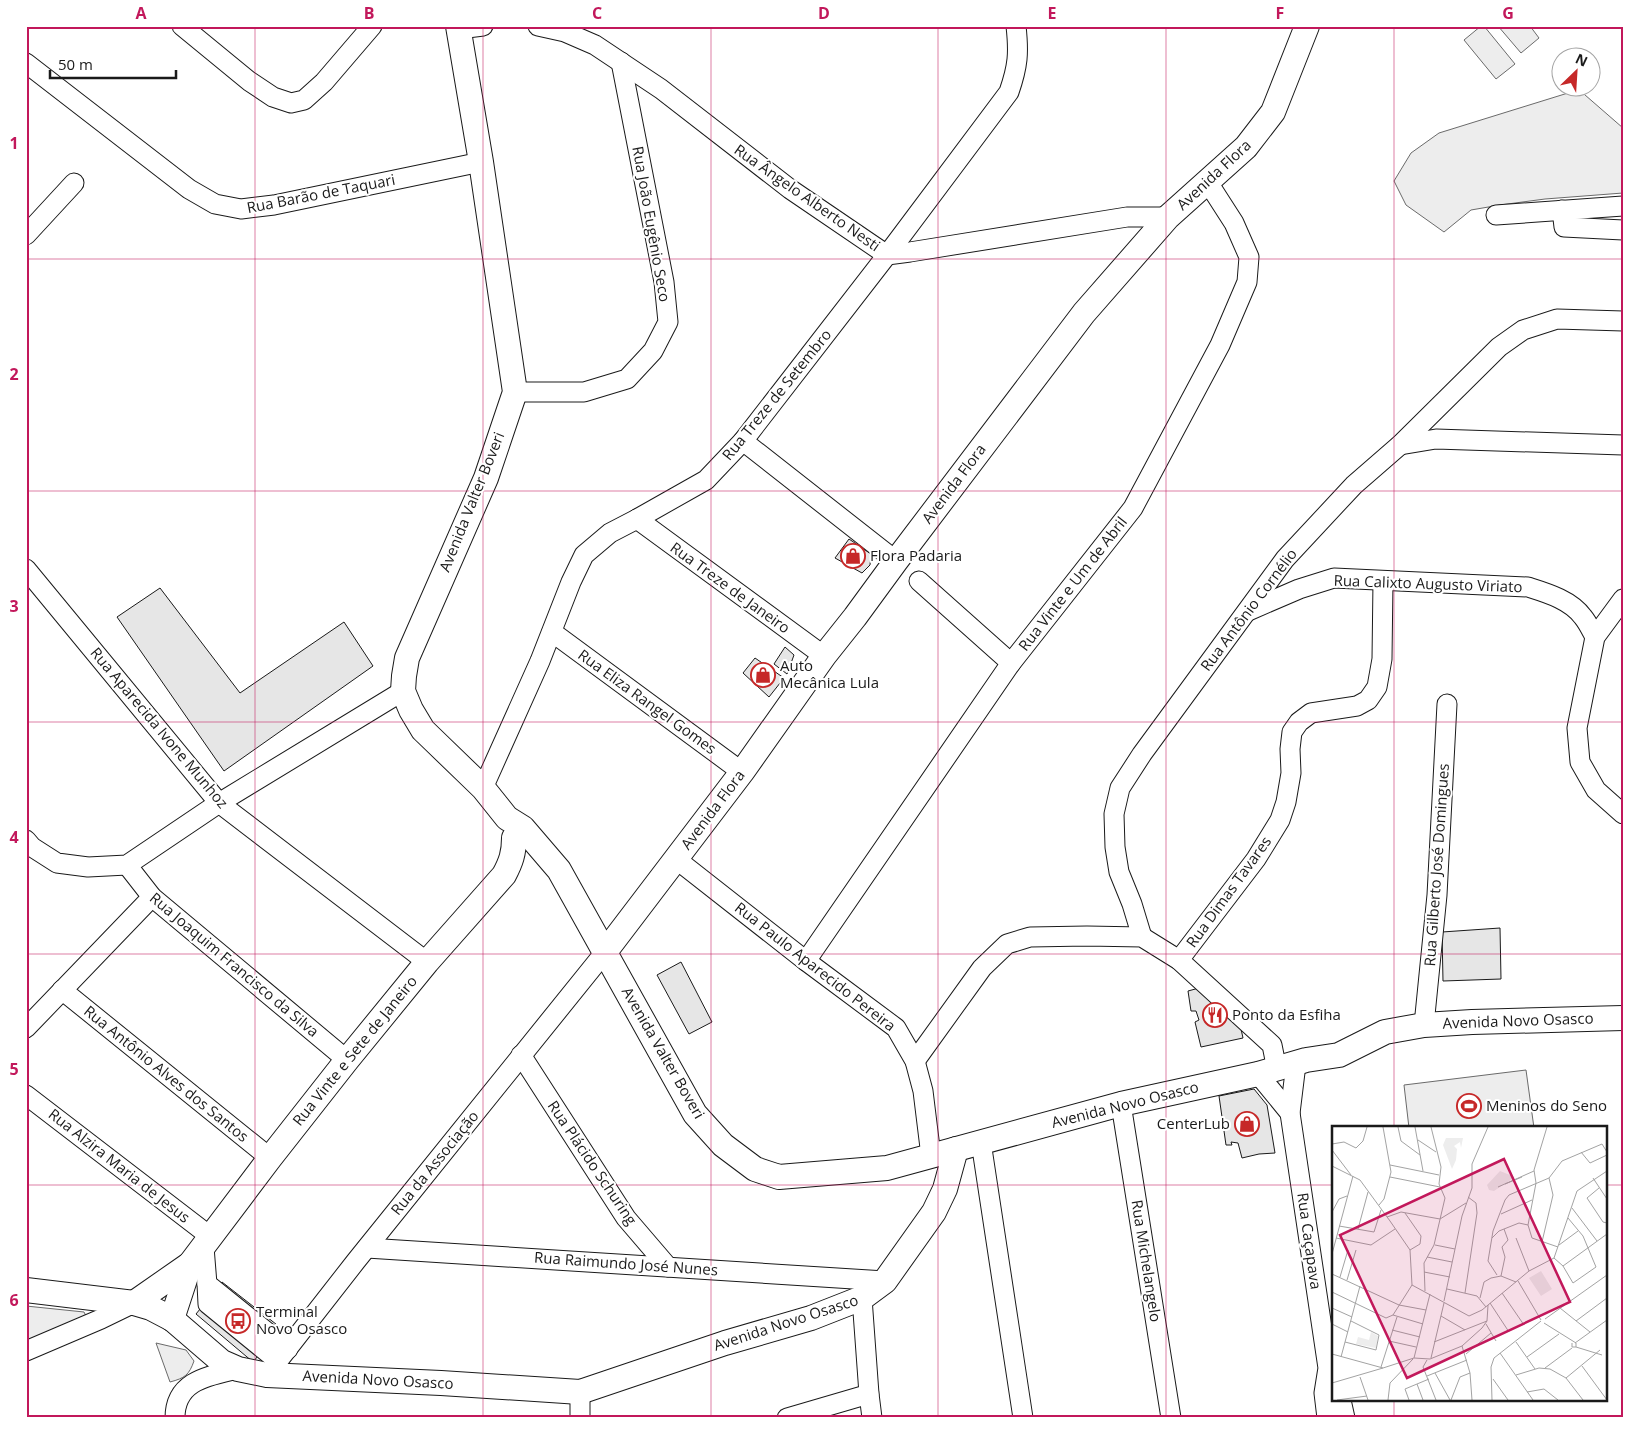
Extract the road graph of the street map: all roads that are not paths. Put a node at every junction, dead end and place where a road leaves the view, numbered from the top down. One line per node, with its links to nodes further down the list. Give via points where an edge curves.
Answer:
1 (182, 26): 2 (street, via 249,81 273,97 291,103 304,100 324,82)
2 (372, 26)
3 (483, 26): 7 (street)
4 (538, 26): 8 (street, Rua Ângelo Alberto Nesti, via 565,32 595,45)
5 (1016, 26): 19 (street, Rua Treze de Setembro, via 1017,71 1009,92)
6 (1307, 26): 11 (main road, Avenida Flora, via 1273,112 1246,147)
7 (459, 28): 10 (main road, Avenida Valter Boveri)
8 (621, 62): 19 (street, Rua Ângelo Alberto Nesti, via 790,189); 21 (street, Rua João Eugênio Seco, via 664,282 668,322 653,351 627,379 584,392)
9 (26, 63): 10 (street, Rua Barão de Taquari, via 189,189 216,204 242,209 274,205)
10 (481, 162): 21 (main road, Avenida Valter Boveri)
11 (1207, 181): 16 (main road, Avenida Flora); 35 (street, Rua Vinte e Um de Abril, via 1234,223 1249,257 1247,282 1220,345 1133,508)
12 (74, 183): 18 (street)
13 (1623, 206): 14 (street)
14 (1562, 210): 15 (street); 17 (street, via 1564,227)
15 (1496, 215)
16 (1168, 217): 19 (street, Rua Ângelo Alberto Nesti, via 1127,217); 26 (main road, Avenida Flora, via 1084,313)
17 (1623, 230)
18 (26, 235)
19 (887, 255): 22 (street, Rua Treze de Setembro)
20 (1623, 320): 24 (street, Rua Antônio Cornélio, via 1557,319 1523,330 1499,347)
21 (515, 392): 36 (main road, Avenida Valter Boveri, via 486,478 407,658)
22 (743, 442): 25 (street, Rua Treze de Setembro, via 706,480); 26 (street)
23 (1623, 445): 24 (street, via 1436,439)
24 (1400, 446): 31 (street, Rua Antônio Cornélio, via 1354,486 1285,558)
25 (637, 520): 32 (street, Rua Treze de Setembro, via 610,532 584,555); 34 (street, Rua Treze de Janeiro)
26 (896, 561): 34 (main road, Avenida Flora)
27 (26, 569): 40 (street, Rua Aparecida Ivone Munhoz)
28 (918, 581): 35 (street)
29 (1383, 581): 31 (street, Rua Calixto Augusto Viriato, via 1334,578); 33 (street, Rua Calixto Augusto Viriato, via 1528,587 1569,605 1582,615); 53 (street, Rua Dimas Tavares, via 1382,658 1377,687 1368,700 1356,706 1311,713 1299,722 1292,732 1291,773 1280,820 1256,859)
30 (1623, 599): 33 (street)
31 (1247, 611): 51 (street, Rua Antônio Cornélio, via 1120,788 1114,814 1115,847 1119,872)
32 (552, 632): 38 (street, Rua Eliza Rangel Gomes); 39 (street, Rua Treze de Setembro)
33 (1595, 637): 41 (street, via 1577,728 1580,762 1596,790)
34 (824, 656): 38 (main road, Avenida Flora)
35 (1011, 662): 54 (street, Rua Vinte e Um de Abril)
36 (403, 691): 39 (main road, Avenida Valter Boveri, via 424,730); 40 (street)
37 (1447, 704): 58 (street, Rua Gilberto José Domingues, via 1437,895)
38 (742, 772): 44 (main road, Avenida Flora)
39 (483, 788): 42 (main road, Avenida Valter Boveri)
40 (219, 803): 45 (street); 55 (street, Rua Aparecida Ivone Munhoz)
41 (1623, 814)
42 (511, 828): 46 (main road, Avenida Valter Boveri); 47 (main road, Avenida Valter Boveri, via 523,828); 48 (main road, Rua Vinte e Sete de Janeiro, via 514,852)
43 (26, 840): 45 (street, via 57,863 88,867)
44 (676, 859): 52 (main road, Avenida Flora); 54 (street, Rua Paulo Aparecido Pereira)
45 (127, 865): 49 (street, Rua Joaquim Francisco da Silva)
46 (536, 865): 47 (main road); 48 (main road); 50 (main road, Avenida Valter Boveri)
47 (559, 870): 50 (main road, Avenida Valter Boveri)
48 (504, 875): 55 (main road, Rua Vinte e Sete de Janeiro)
49 (152, 897): 56 (street); 61 (street, Rua Joaquim Francisco da Silva)
50 (576, 901): 52 (main road, Avenida Valter Boveri)
51 (1142, 937): 53 (street); 62 (street, via 1030,937 1007,944 982,968)
52 (605, 952): 60 (street, Rua da Associação); 69 (main road, Avenida Valter Boveri, via 695,1114 723,1145 754,1169 779,1177 887,1168)
53 (1179, 960): 63 (street, via 1272,1045)
54 (806, 961): 62 (street, Rua Paulo Aparecido Pereira, via 896,1028)
55 (427, 962): 61 (main road, Rua Vinte e Sete de Janeiro)
56 (62, 990): 59 (street); 70 (street, Rua Antônio Alves dos Santos)
57 (1623, 1018): 58 (main road, Avenida Novo Osasco)
58 (1424, 1025): 63 (main road, Avenida Novo Osasco, via 1385,1032 1338,1054)
59 (26, 1028)
60 (521, 1055): 71 (street, Rua da Associação); 73 (street, Rua Plácido Schuring, via 626,1218)
61 (347, 1060): 70 (main road, Rua Vinte e Sete de Janeiro)
62 (915, 1061): 69 (street, Rua Paulo Aparecido Pereira, via 923,1091)
63 (1277, 1069): 65 (main road, Avenida Novo Osasco); 66 (street); 66 (street, Rua Caçapava)
64 (26, 1095): 72 (street, Rua Alzira Maria de Jesus)
65 (1121, 1104): 67 (main road, Avenida Novo Osasco); 91 (street, Rua Michelangelo)
66 (1290, 1113): 82 (street, Rua Caçapava)
67 (981, 1142): 68 (main road, Avenida Novo Osasco); 90 (street)
68 (956, 1148): 69 (main road, Avenida Valter Boveri); 74 (main road, Avenida Novo Osasco, via 945,1189 934,1212)
69 (931, 1156)
70 (270, 1158): 72 (main road, Rua Vinte e Sete de Janeiro)
71 (367, 1248): 73 (street, Rua Raimundo José Nunes); 80 (street, Rua da Associação)
72 (202, 1249): 77 (main road, Rua Vinte e Sete de Janeiro); 78 (main road, Rua Vinte e Sete de Janeiro); 80 (street, via 208,1304)
73 (668, 1267): 74 (street, Rua Raimundo José Nunes)
74 (885, 1281): 76 (main road, Avenida Novo Osasco)
75 (26, 1290): 77 (main road, Avenida Novo Osasco)
76 (862, 1298): 83 (main road, Avenida Novo Osasco, via 811,1318); 84 (street)
77 (134, 1303): 78 (main road, Avenida Novo Osasco); 79 (street)
78 (172, 1319): 81 (main road, Avenida Novo Osasco, via 222,1362)
79 (26, 1351)
80 (278, 1362): 81 (main road, Avenida Novo Osasco); 83 (main road, Avenida Novo Osasco, via 440,1383)
81 (238, 1370): 86 (street, via 200,1378 189,1385 178,1402)
82 (1330, 1373): 92 (street, Rua Caçapava, via 1324,1393)
83 (580, 1392): 87 (street)
84 (869, 1394): 88 (street); 89 (street)
85 (1341, 1402): 93 (street)
86 (175, 1418)
87 (580, 1418)
88 (787, 1418)
89 (872, 1418)
90 (1023, 1418)
91 (1171, 1418)
92 (1327, 1418)
93 (1345, 1418)

